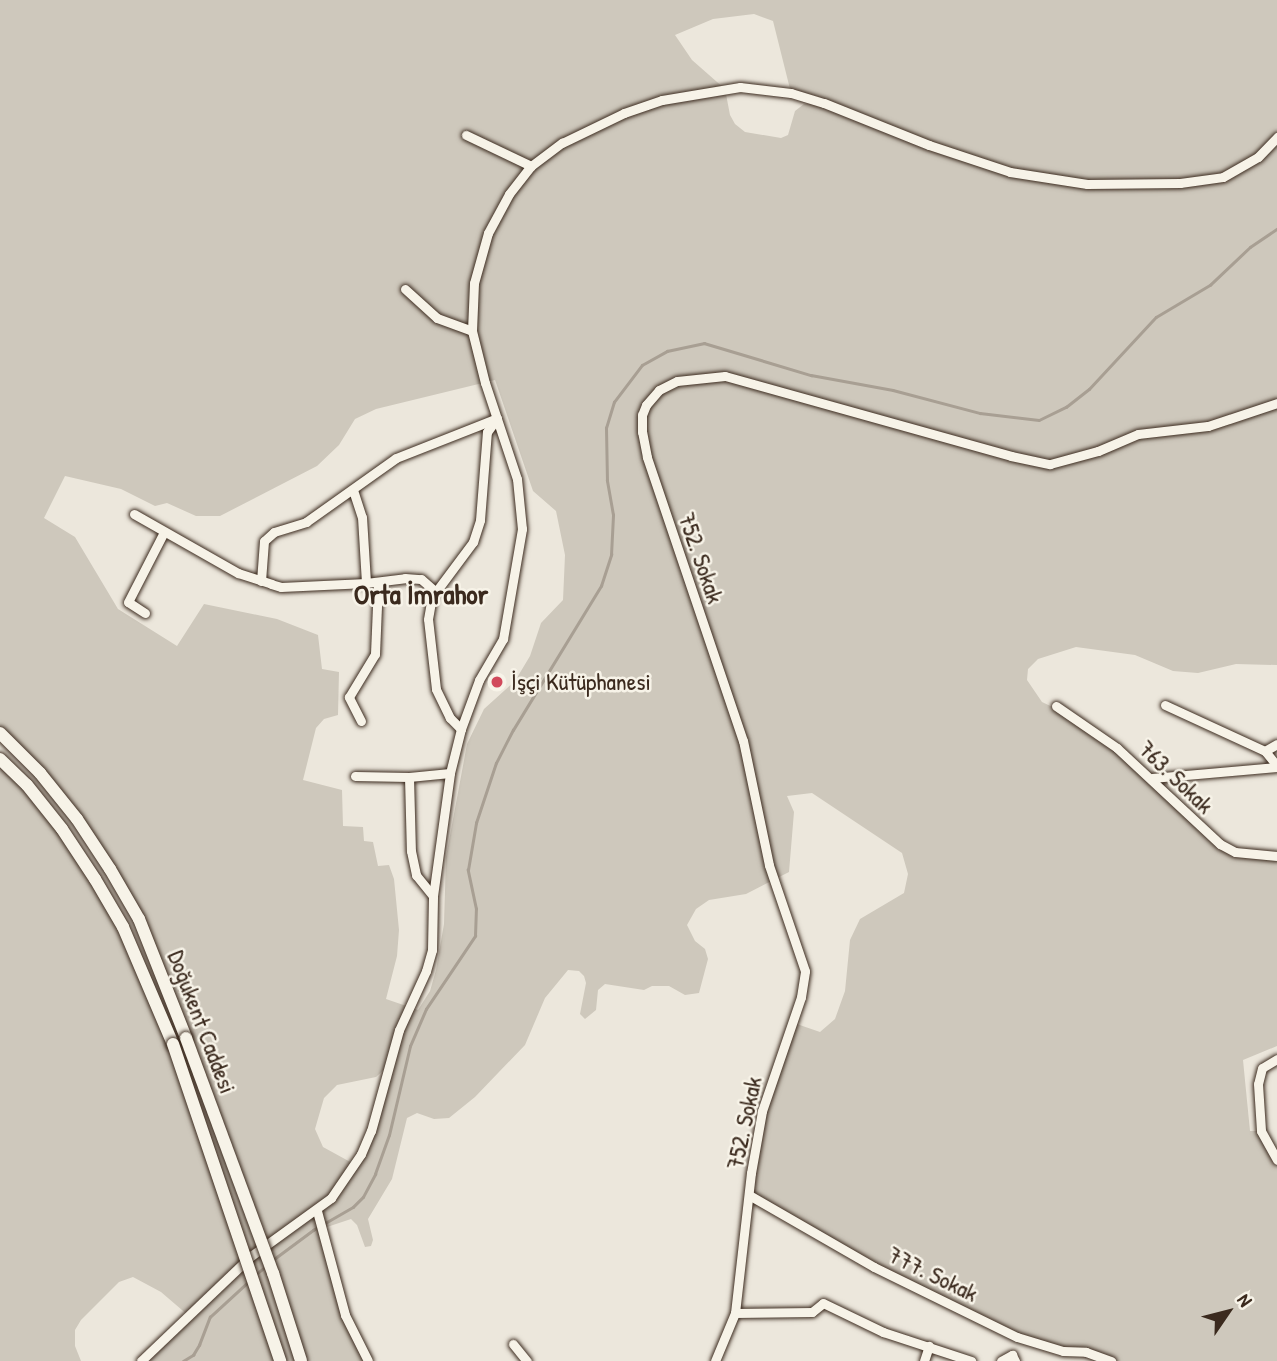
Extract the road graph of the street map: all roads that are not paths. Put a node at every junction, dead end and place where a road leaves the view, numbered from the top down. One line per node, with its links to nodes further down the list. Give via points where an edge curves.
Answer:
1 (466, 135): 3 (street)
2 (1277, 138): 3 (street, via 1250,162 1223,177 1180,183 1087,184 1010,172 824,103 791,93 740,87 662,100 624,113 562,143)
3 (531, 166): 5 (street, via 488,233 474,283)
4 (405, 289): 5 (street, via 437,318)
5 (472, 331): 7 (street)
6 (1277, 403): 33 (street, 752. Sokak, via 1208,426 1138,434 1051,464 740,378 688,378 651,397 642,415 647,457 743,741 769,865 806,971 762,1111)
7 (497, 418): 8 (street, via 396,458); 14 (street, via 486,432 480,520 473,542); 19 (street, via 517,479 522,529 503,639 479,680)
8 (353, 490): 11 (street, via 306,522 268,536); 13 (street, via 362,517)
9 (134, 514): 10 (street)
10 (164, 532): 11 (street); 15 (street, via 128,602)
11 (261, 581): 13 (street, via 281,587)
12 (378, 582): 13 (street); 14 (street, via 421,579); 18 (street, via 375,653 349,691)
13 (366, 583)
14 (436, 592): 19 (street, via 428,619 436,689)
15 (145, 612)
16 (1165, 705): 22 (street)
17 (1056, 706): 28 (street, 763. Sokak)
18 (361, 721)
19 (461, 729): 25 (street)
20 (0, 733): 42 (main road, Doğukent Caddesi, bridge, via 40,772 77,819 139,919 273,1273)
21 (1277, 744): 22 (street)
22 (1265, 751): 24 (street)
23 (0, 759): 41 (main road, Doğukent Caddesi, bridge, via 62,829 123,927 173,1044)
24 (1277, 767): 28 (street)
25 (450, 773): 27 (street); 30 (street)
26 (355, 776): 27 (street)
27 (409, 778): 30 (street, via 411,851 416,874)
28 (1153, 778): 29 (street, 763. Sokak, via 1220,844 1235,852)
29 (1277, 856)
30 (433, 897): 34 (street, via 432,950 399,1030 371,1132 348,1175)
31 (1277, 1059): 32 (street, via 1262,1068 1258,1084 1264,1134)
32 (1277, 1160)
33 (749, 1195): 35 (street, 752. Sokak); 36 (street, 777. Sokak, via 874,1267)
34 (317, 1211): 40 (street, via 251,1256); 43 (street, via 345,1315)
35 (735, 1313): 38 (street, via 812,1311 823,1303 883,1332); 45 (street, 752. Sokak)
36 (1017, 1337): 39 (street); 49 (street, 777. Sokak)
37 (513, 1344): 44 (street)
38 (929, 1346): 46 (street); 47 (street)
39 (1013, 1358): 48 (street)
40 (141, 1361)
41 (280, 1361)
42 (301, 1361)
43 (368, 1361)
44 (527, 1361)
45 (715, 1361)
46 (924, 1361)
47 (971, 1361)
48 (1001, 1361)
49 (1111, 1361)

